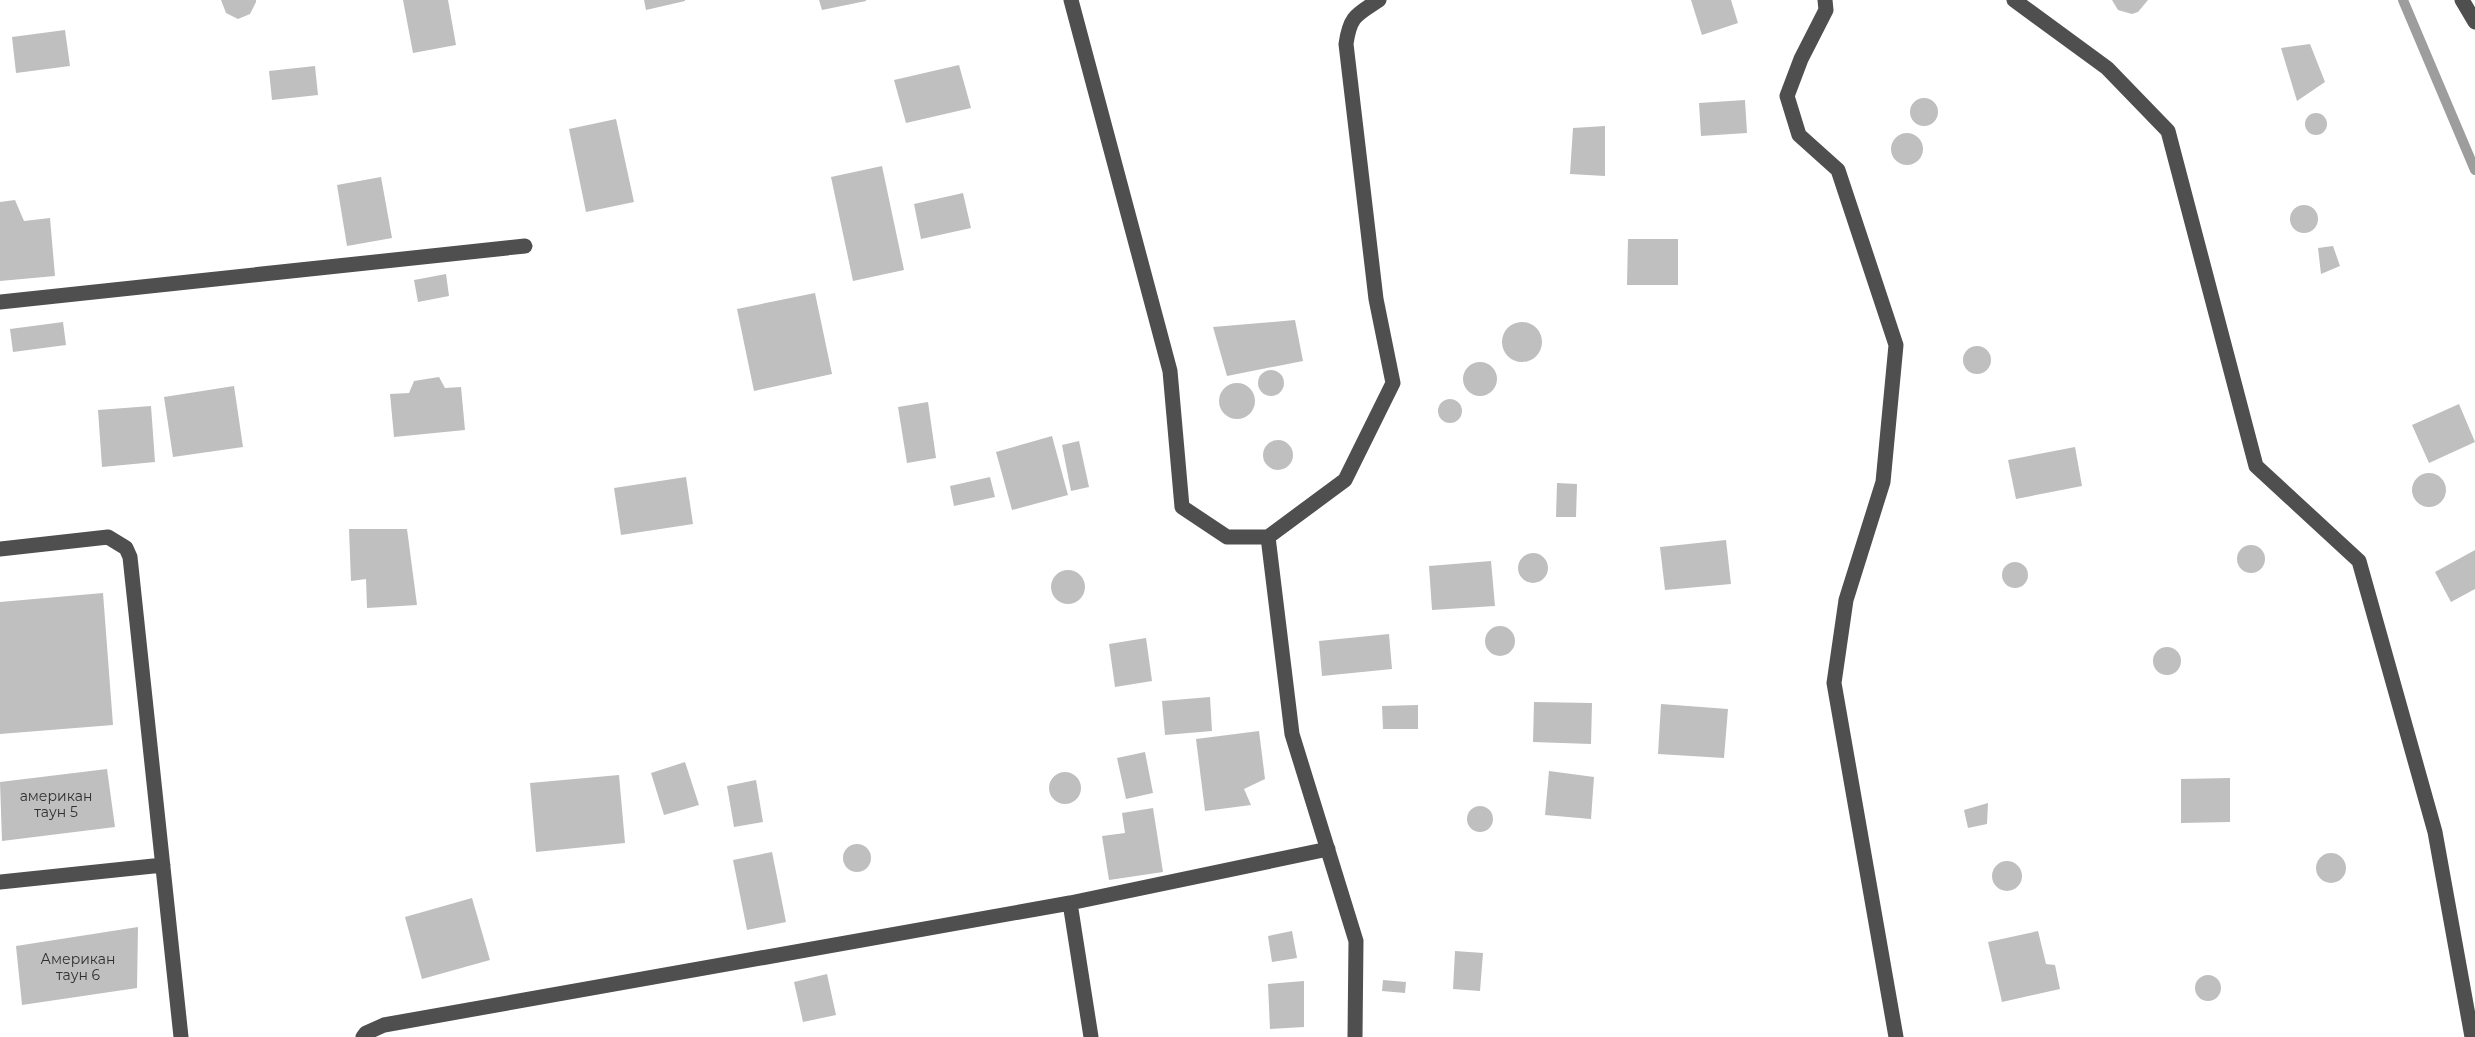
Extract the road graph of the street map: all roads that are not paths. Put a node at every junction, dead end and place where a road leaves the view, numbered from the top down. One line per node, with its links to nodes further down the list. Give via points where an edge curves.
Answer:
1 (1071, 0): 9 (street, via 1170,371 1182,507 1227,537)
2 (1379, 0): 9 (street, via 1349,23 1346,44 1376,299 1393,383 1345,480)
3 (1825, 0): 20 (street, via 1826,10 1787,96 1799,135 1838,170 1896,345 1883,482 1846,600 1834,683)
4 (2014, 0): 15 (street, via 2107,68 2168,131 2256,466 2359,561 2435,832)
5 (2462, 0): 6 (street)
6 (2475, 22)
7 (525, 246): 8 (street)
8 (0, 302)
9 (1268, 537): 11 (street, via 1292,734)
10 (0, 549): 12 (street, via 108,537 126,548)
11 (1328, 849): 14 (street); 19 (street, via 1356,940)
12 (163, 865): 13 (street); 16 (street)
13 (0, 882)
14 (1070, 903): 17 (street, via 384,1025); 18 (street)
15 (2471, 1007): 21 (street)
16 (181, 1037)
17 (363, 1037)
18 (1091, 1037)
19 (1355, 1037)
20 (1896, 1037)
21 (2472, 1037)

